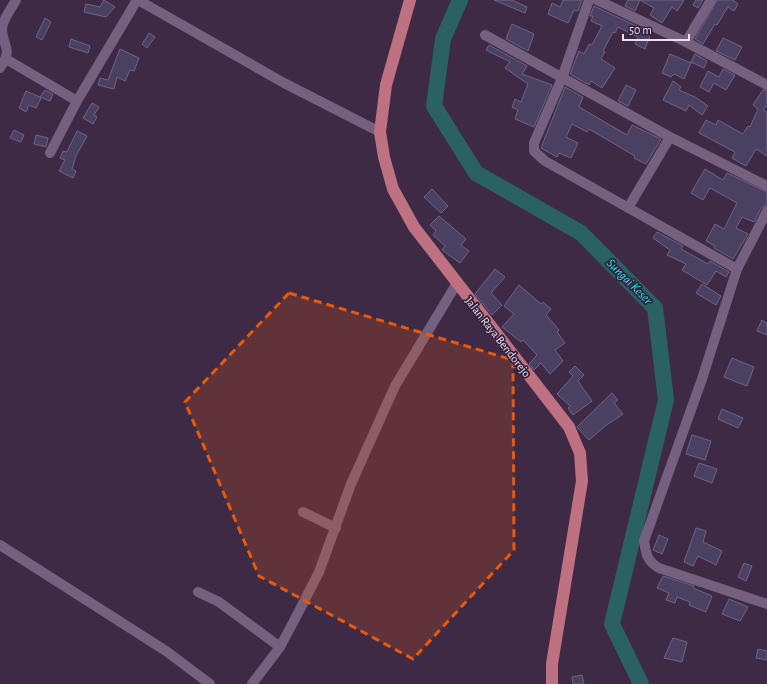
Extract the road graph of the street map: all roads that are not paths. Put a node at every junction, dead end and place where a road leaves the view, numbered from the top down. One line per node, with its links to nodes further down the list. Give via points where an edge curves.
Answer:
1 (16, 0): 9 (street, via 3,24)
2 (137, 0): 14 (street); 15 (street, via 284,83)
3 (410, 0): 15 (main road, Jalan Raya Bendorejo, via 386,85)
4 (590, 0): 12 (street)
5 (597, 0): 8 (street)
6 (711, 0): 8 (street)
7 (485, 35): 12 (street)
8 (686, 42): 13 (street)
9 (4, 43): 10 (street)
10 (6, 59): 11 (street); 14 (street)
11 (0, 68)
12 (562, 78): 16 (street); 19 (street, via 534,143 534,151 545,161)
13 (767, 85)
14 (77, 101): 17 (street)
15 (380, 132): 22 (main road, Jalan Raya Bendorejo, via 393,189 414,227)
16 (670, 137): 18 (street); 19 (street)
17 (50, 153)
18 (767, 186)
19 (628, 208): 21 (street)
20 (767, 211): 21 (street)
21 (737, 269): 27 (street, via 702,379 644,541 645,553 649,562 659,568)
22 (457, 283): 24 (street, via 395,386 351,484); 31 (main road, Jalan Raya Bendorejo, via 568,427 580,453 582,481 552,664)
23 (303, 512): 24 (street)
24 (336, 528): 28 (street, via 319,572)
25 (0, 545): 29 (street, via 166,651)
26 (198, 592): 28 (street, via 220,602)
27 (767, 604)
28 (280, 647): 30 (street)
29 (210, 684)
30 (252, 684)
31 (552, 684)

